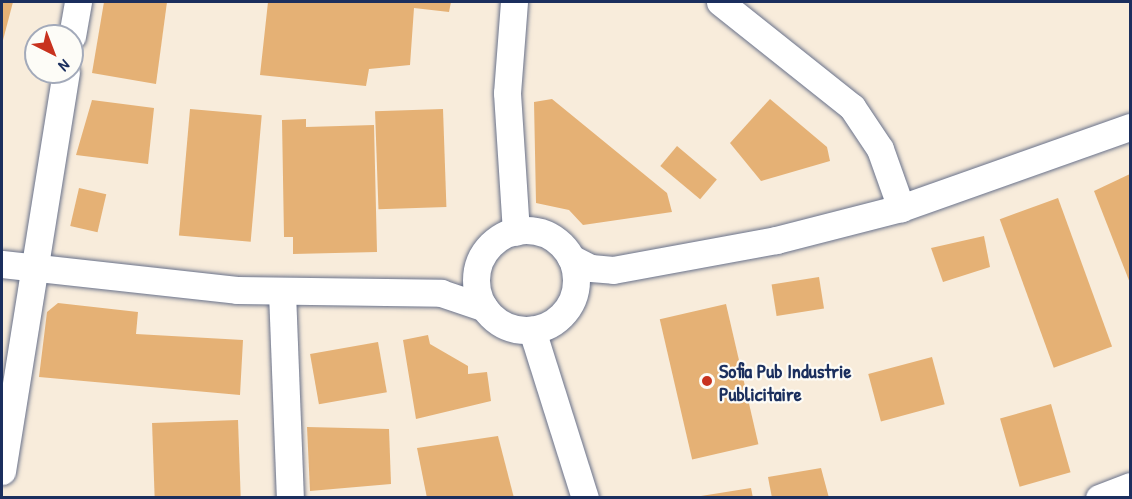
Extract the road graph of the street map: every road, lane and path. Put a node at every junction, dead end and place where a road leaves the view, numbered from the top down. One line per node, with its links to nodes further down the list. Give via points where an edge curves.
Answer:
1 (78, 2): 4 (street)
2 (514, 2): 8 (street, via 507,93)
3 (720, 2): 7 (street, via 852,106 880,149)
4 (74, 24)
5 (64, 84): 12 (street)
6 (1131, 127): 7 (street)
7 (902, 208): 13 (street, via 776,240)
8 (516, 232): 9 (street, via 548,236); 11 (street, via 493,243)
9 (571, 258): 13 (street, via 591,268); 16 (street)
10 (2, 264): 12 (street)
11 (479, 264): 15 (street, via 454,284); 17 (street, via 477,287)
12 (33, 269): 14 (street, via 150,284); 19 (street)
13 (613, 270): 16 (street)
14 (282, 292): 15 (street); 21 (street)
15 (426, 293): 17 (street, via 456,296)
16 (573, 297): 18 (street, via 557,319)
17 (484, 308): 18 (street, via 505,326)
18 (532, 330): 22 (street)
19 (2, 471)
20 (1131, 486): 23 (street)
21 (290, 498)
22 (585, 498)
23 (1099, 498)

